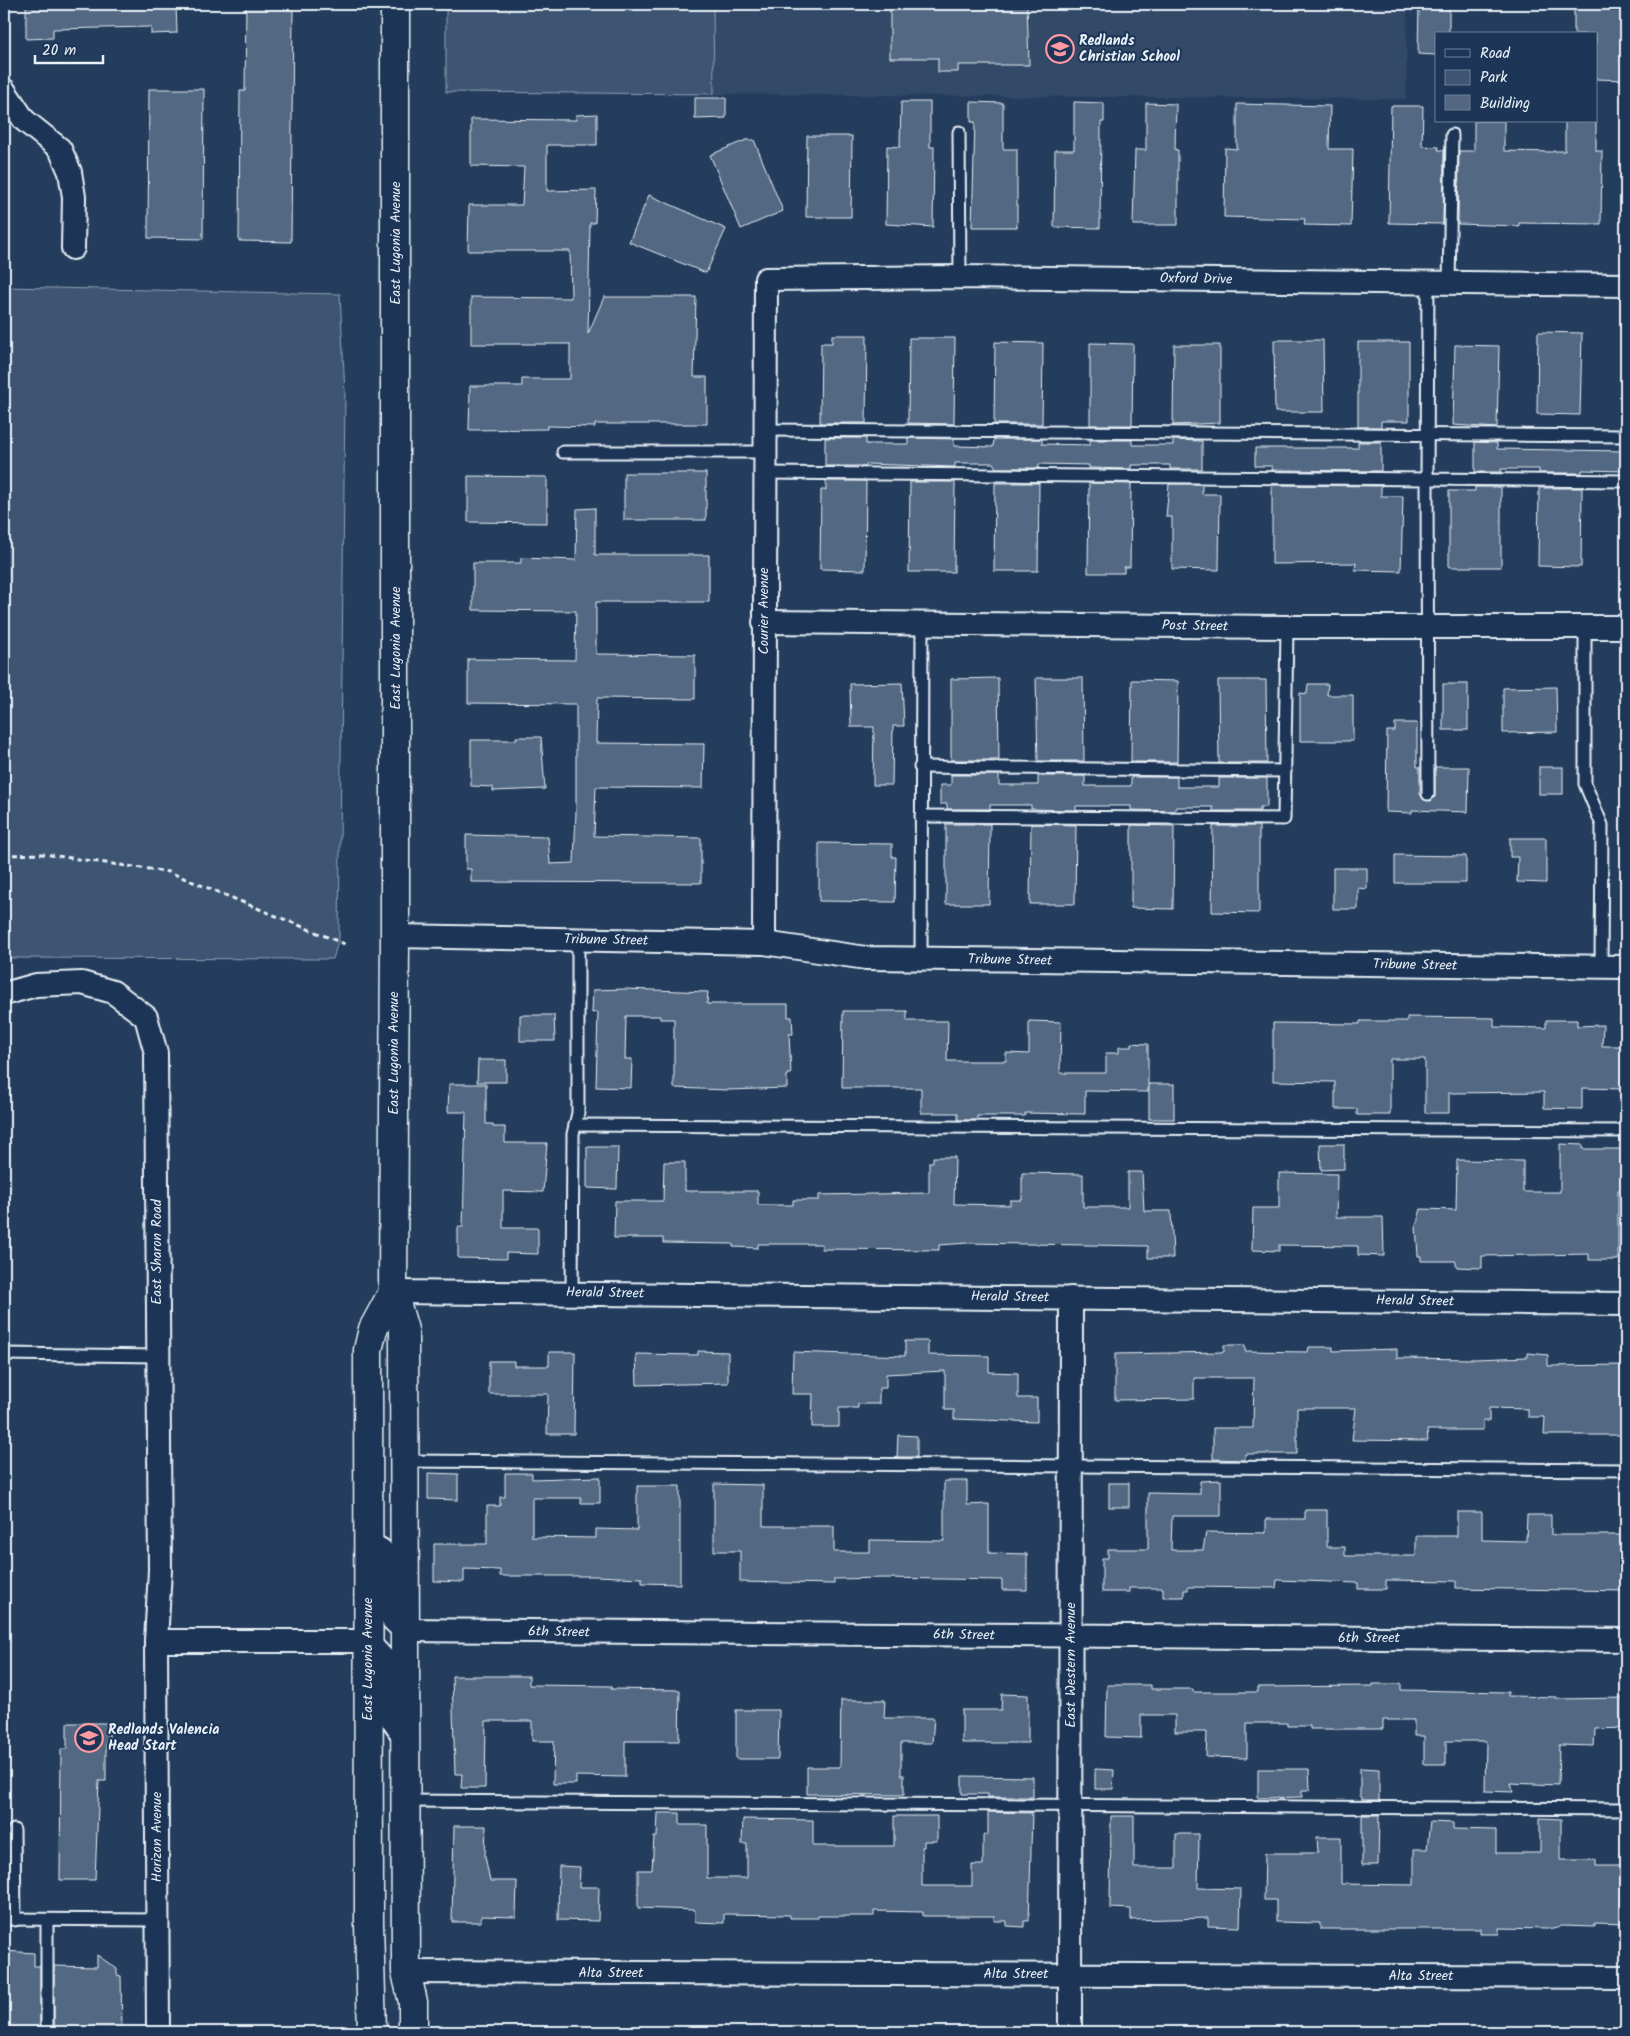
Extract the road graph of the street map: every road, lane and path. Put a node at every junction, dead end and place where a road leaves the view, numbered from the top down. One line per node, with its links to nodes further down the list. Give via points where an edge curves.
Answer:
1 (395, 4): 27 (main road, East Lugonia Avenue)
2 (4, 90): 5 (street, via 24,120 60,149 70,172 74,197)
3 (960, 132): 6 (lane)
4 (1452, 135): 8 (lane)
5 (73, 248)
6 (960, 277): 7 (street, Oxford Drive); 8 (street, Oxford Drive)
7 (766, 280): 13 (street, Courier Avenue)
8 (1438, 282): 9 (street, Oxford Drive); 10 (lane)
9 (1626, 285)
10 (1426, 435): 11 (lane); 13 (lane); 14 (lane)
11 (1626, 436)
12 (563, 452): 13 (lane)
13 (766, 452): 14 (lane); 16 (street, Courier Avenue)
14 (1427, 478): 15 (lane); 18 (lane)
15 (1626, 481)
16 (764, 622): 17 (street, Post Street); 29 (street, Courier Avenue)
17 (922, 623): 19 (street, Post Street); 22 (lane)
18 (1427, 626): 19 (street, Post Street); 20 (street, Post Street); 24 (lane)
19 (1287, 627): 23 (lane)
20 (1585, 627): 21 (street, Post Street); 32 (lane, via 1585,784 1602,825)
21 (1626, 627)
22 (920, 766): 23 (lane); 25 (lane)
23 (1285, 771): 25 (lane, via 1284,819)
24 (1428, 794)
25 (921, 816): 31 (lane)
26 (4, 855): 30 (path, via 43,854 168,872)
27 (395, 936): 28 (street, Tribune Street); 37 (main road, East Lugonia Avenue)
28 (578, 940): 29 (street, Tribune Street); 35 (lane, via 578,1113)
29 (764, 943): 31 (street, Tribune Street, via 866,958)
30 (347, 946)
31 (922, 959): 32 (street, Tribune Street)
32 (1601, 967): 33 (street, Tribune Street)
33 (1626, 967)
34 (4, 994): 42 (street, East Sharon Road, via 36,984 82,983 113,992 146,1017 156,1053)
35 (575, 1125): 36 (lane); 38 (lane)
36 (1626, 1131)
37 (393, 1292): 38 (street, Herald Street); 43 (main road, East Lugonia Avenue, via 404,1330); 46 (main road, East Lugonia Avenue, via 373,1329 368,1350)
38 (572, 1293): 39 (street, Herald Street)
39 (1071, 1298): 40 (street, Herald Street); 44 (street, East Western Avenue)
40 (1626, 1304)
41 (4, 1354): 42 (lane)
42 (158, 1356): 50 (street, East Sharon Road, via 160,1570)
43 (404, 1461): 44 (lane); 47 (main road, East Lugonia Avenue)
44 (1070, 1465): 45 (lane); 48 (street, East Western Avenue)
45 (1626, 1470)
46 (369, 1543): 47 (street, via 388,1559 393,1620); 51 (main road, East Lugonia Avenue)
47 (404, 1630): 48 (street, 6th Street); 52 (main road, East Lugonia Avenue)
48 (1071, 1636): 49 (street, 6th Street); 54 (street, East Western Avenue)
49 (1626, 1640)
50 (156, 1642): 51 (street); 59 (street, Horizon Avenue)
51 (368, 1642): 52 (street, via 389,1665 393,1721); 65 (main road, East Lugonia Avenue)
52 (405, 1738): 53 (main road, East Lugonia Avenue)
53 (405, 1800): 54 (lane); 60 (main road, East Lugonia Avenue)
54 (1070, 1806): 55 (lane); 61 (street, East Western Avenue)
55 (1626, 1809)
56 (14, 1830): 57 (lane)
57 (9, 1920): 58 (lane)
58 (47, 1920): 59 (lane); 63 (lane)
59 (157, 1920): 64 (street, Horizon Avenue)
60 (406, 1972): 61 (street, Alta Street); 66 (main road, East Lugonia Avenue, via 413,2002)
61 (1070, 1974): 62 (street, Alta Street); 67 (street, East Western Avenue)
62 (1626, 1977)
63 (47, 2032)
64 (158, 2032)
65 (372, 2032)
66 (413, 2032)
67 (1070, 2032)

